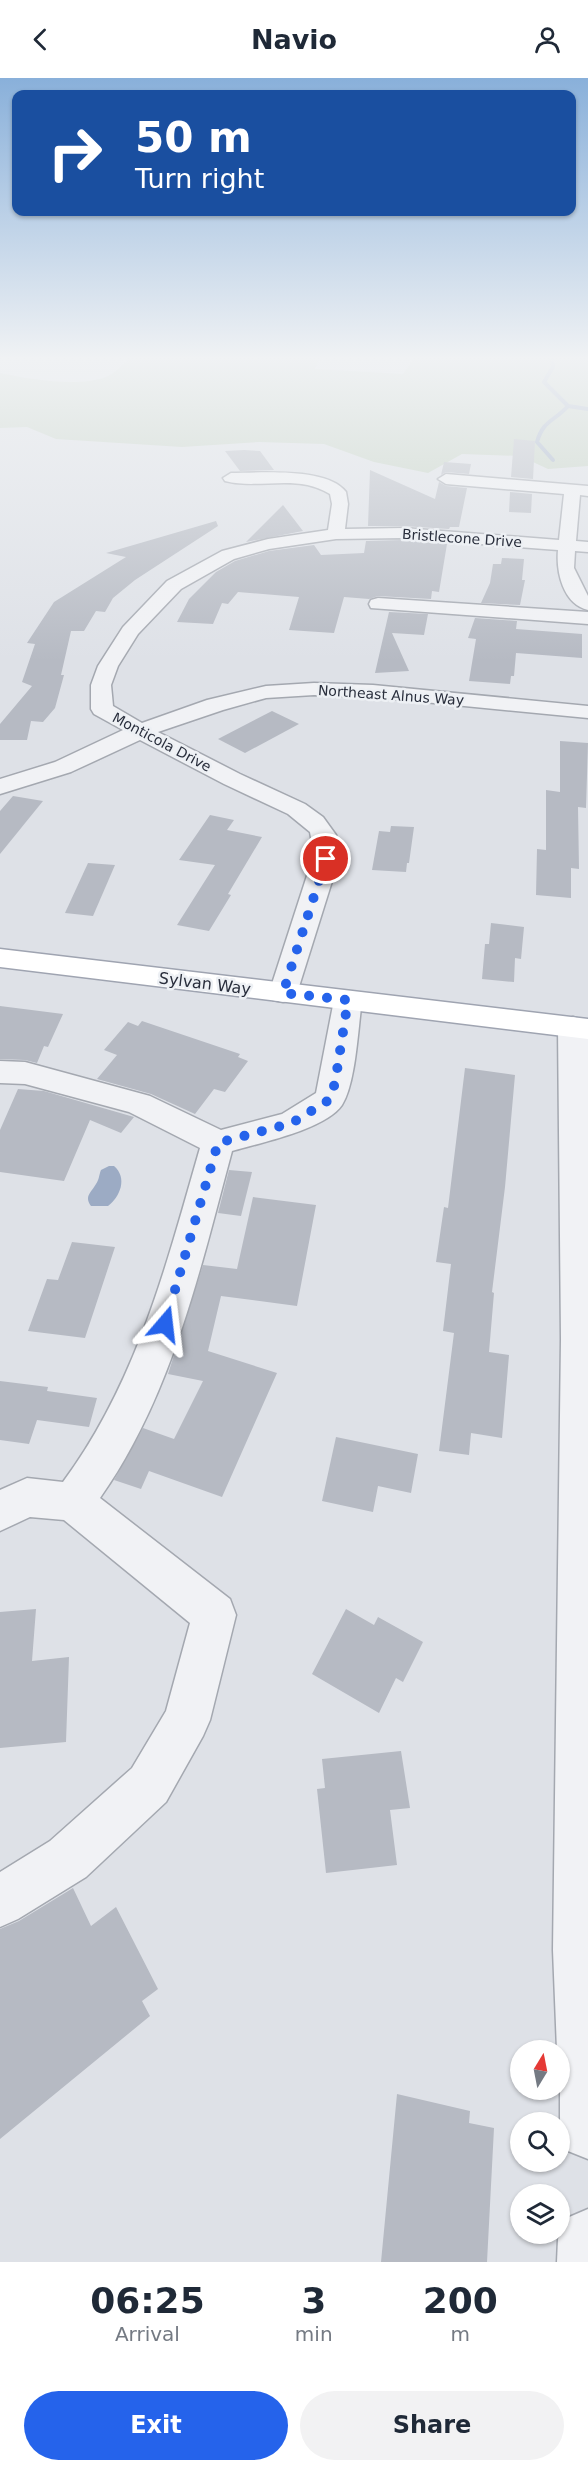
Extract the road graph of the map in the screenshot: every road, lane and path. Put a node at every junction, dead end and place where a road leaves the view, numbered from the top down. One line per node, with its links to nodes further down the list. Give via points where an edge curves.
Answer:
1 (231, 478): 4 (street, via 329,485 339,492)
2 (446, 479): 3 (street)
3 (580, 490): 5 (street)
4 (336, 534): 5 (street, Bristlecone Drive, via 404,533); 11 (street, Monticola Drive, via 268,544 228,555 174,585 130,631 101,685 102,709)
5 (568, 545): 6 (street, Bristlecone Drive); 8 (street, via 565,568 579,598)
6 (588, 547)
7 (378, 604): 9 (street)
8 (588, 604)
9 (588, 618)
10 (588, 712): 11 (street, Northeast Alnus Way, via 314,689 266,692)
11 (140, 731): 12 (street, Northeast Alnus Way, via 63,767); 14 (street, Monticola Drive, via 296,809 322,830 327,844 326,859)
12 (0, 787)
13 (0, 958): 14 (main road, Sylvan Way)
14 (283, 993): 15 (main road, Sylvan Way)
15 (348, 1000): 16 (main road, Sylvan Way); 18 (street, via 329,1100 292,1123)
16 (580, 1028): 19 (street)
17 (0, 1072): 18 (street, via 25,1073 139,1104)
18 (218, 1143): 20 (street, via 153,1354 107,1452)
19 (584, 1339): 23 (street, via 579,1950)
20 (73, 1502): 21 (street, via 27,1497); 22 (street, via 214,1615 187,1720 149,1785 68,1859)
21 (0, 1511)
22 (0, 1901)
23 (588, 2131)
24 (588, 2240): 25 (street)
25 (587, 2262)

